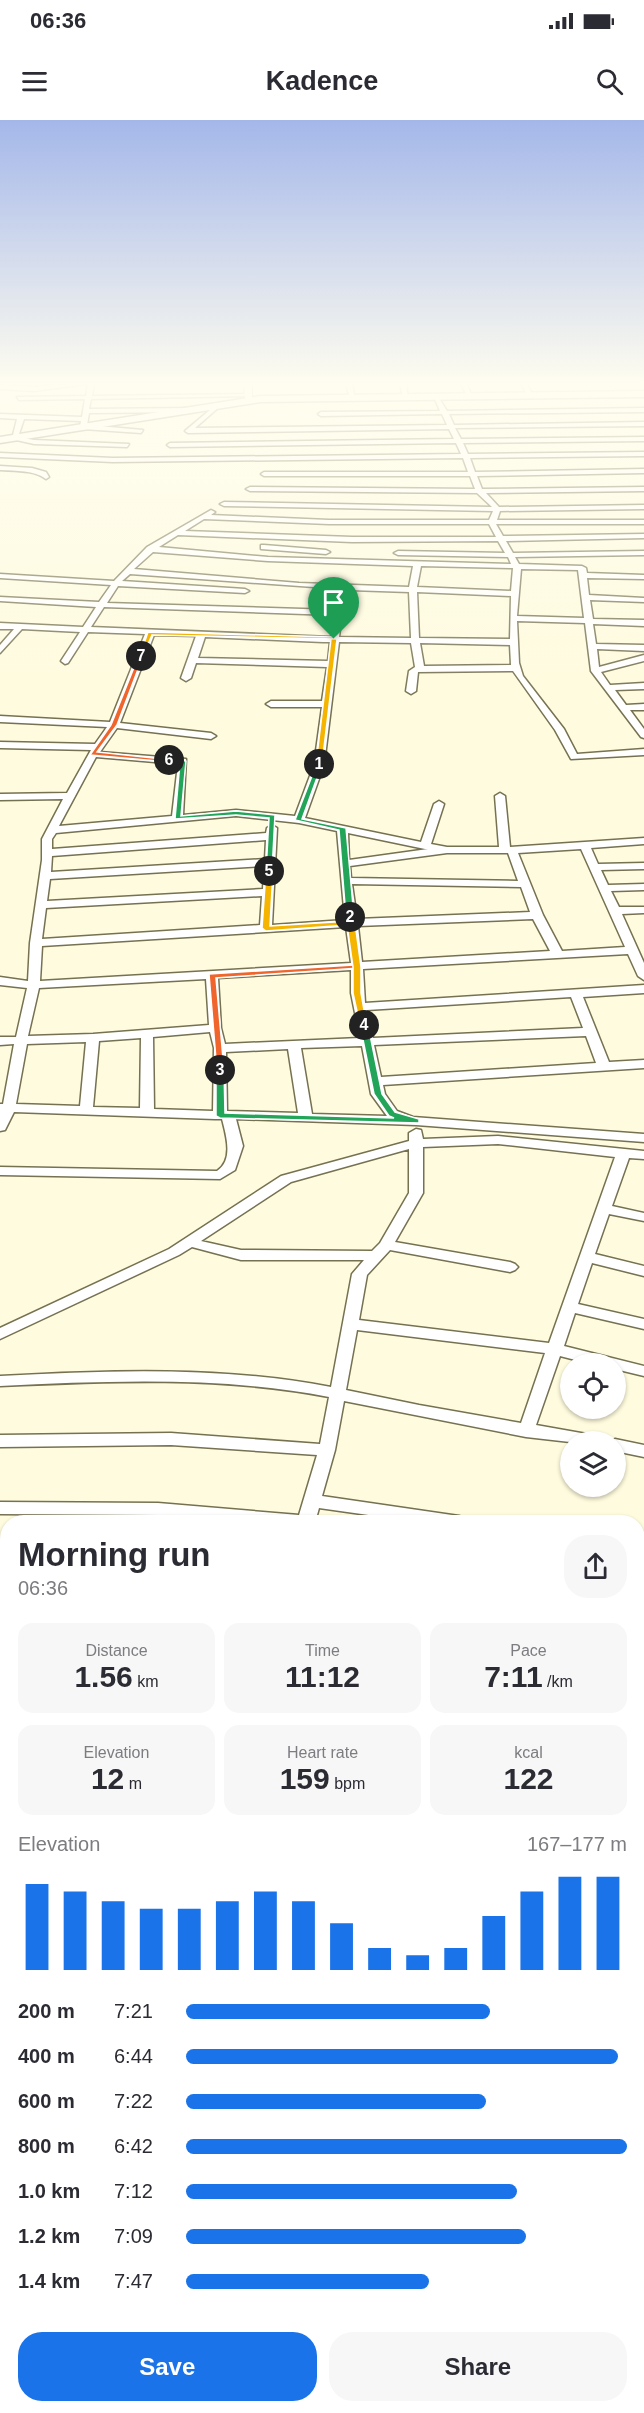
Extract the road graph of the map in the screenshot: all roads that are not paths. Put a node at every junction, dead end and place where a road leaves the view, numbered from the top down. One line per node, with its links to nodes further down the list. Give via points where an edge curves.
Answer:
1 (247, 491): 4 (street)
2 (479, 491): 7 (street)
3 (618, 491): 5 (street)
4 (224, 504): 7 (street); 8 (street)
5 (630, 507): 6 (street); 7 (street); 10 (street)
6 (644, 507)
7 (497, 509): 9 (street)
8 (203, 517): 9 (street); 11 (street)
9 (492, 523): 10 (street); 13 (street)
10 (643, 523)
11 (176, 533): 13 (street); 15 (street)
12 (644, 536): 13 (street)
13 (501, 539): 17 (street)
14 (264, 547): 17 (street)
15 (150, 549): 18 (street, via 268,559); 20 (street)
16 (644, 553): 17 (street)
17 (510, 555): 19 (street)
18 (417, 564): 19 (street); 25 (street)
19 (517, 567): 21 (street, via 582,568); 27 (street)
20 (128, 571): 24 (street); 26 (street)
21 (583, 575): 23 (street); 28 (street)
22 (0, 576): 24 (street)
23 (644, 577)
24 (116, 583): 26 (street); 31 (street)
25 (412, 589): 26 (street); 27 (street); 42 (street)
26 (345, 592): 32 (street)
27 (516, 594): 33 (street)
28 (586, 597): 30 (street); 34 (street)
29 (0, 599): 31 (street)
30 (644, 600)
31 (102, 605): 32 (street); 38 (street)
32 (338, 613): 41 (street)
33 (513, 618): 34 (street); 43 (street)
34 (589, 621): 35 (street); 44 (street)
35 (644, 623)
36 (0, 626): 37 (street)
37 (20, 627): 38 (street); 46 (street)
38 (85, 630): 39 (street); 49 (street)
39 (150, 633): 40 (street); 65 (street)
40 (201, 635): 41 (street); 48 (street)
41 (334, 639): 42 (street); 51 (street)
42 (415, 640): 43 (street); 53 (street)
43 (514, 642): 54 (street)
44 (592, 646): 45 (street); 55 (street)
45 (644, 648)
46 (0, 650)
47 (644, 658): 50 (street)
48 (192, 660): 51 (street); 56 (street)
49 (65, 661)
50 (629, 662): 52 (street); 55 (street)
51 (331, 663): 61 (street)
52 (644, 664)
53 (420, 668): 54 (street); 59 (street, via 413,671)
54 (516, 668): 70 (street, via 574,757)
55 (595, 671): 58 (street)
56 (186, 678)
57 (644, 686): 58 (street)
58 (607, 688): 63 (street)
59 (411, 691)
60 (271, 704): 61 (street)
61 (326, 704): 77 (street, via 319,765)
62 (644, 706): 63 (street)
63 (623, 708): 66 (street)
64 (0, 719): 65 (street)
65 (114, 725): 67 (street); 69 (street)
66 (642, 730)
67 (211, 736)
68 (0, 745): 69 (street)
69 (96, 750): 71 (street); 76 (street, via 183,761)
70 (644, 752)
71 (69, 796): 73 (street); 79 (street)
72 (500, 796): 85 (street)
73 (0, 797)
74 (440, 804): 82 (street)
75 (272, 816): 76 (street, via 236,813); 77 (street); 80 (street)
76 (177, 818): 79 (street)
77 (298, 820): 78 (street)
78 (342, 828): 82 (street); 88 (street)
79 (50, 830): 86 (street)
80 (271, 836): 86 (street); 87 (street)
81 (644, 842): 83 (street)
82 (425, 846): 84 (street)
83 (585, 846): 85 (street); 90 (street)
84 (447, 850): 85 (street); 88 (street)
85 (509, 850): 93 (street)
86 (47, 853): 91 (street)
87 (270, 862): 91 (street); 96 (street)
88 (344, 864): 92 (street)
89 (644, 866): 90 (street)
90 (595, 867): 95 (street)
91 (45, 876): 97 (street)
92 (346, 881): 93 (street); 101 (street)
93 (525, 884): 100 (street)
94 (644, 887): 95 (street)
95 (604, 888): 99 (street)
96 (268, 892): 97 (street); 102 (street)
97 (41, 905): 103 (street)
98 (644, 910): 99 (street)
99 (615, 911): 104 (street)
100 (537, 915): 101 (street); 105 (street)
101 (351, 923): 102 (street); 106 (street)
102 (266, 928): 103 (street)
103 (36, 943): 110 (street)
104 (633, 950): 105 (street); 108 (street)
105 (558, 955): 106 (street)
106 (357, 967): 107 (street); 113 (street)
107 (212, 976): 110 (street); 114 (street)
108 (644, 976)
109 (0, 981): 110 (street)
110 (34, 985): 119 (street)
111 (644, 989): 112 (street)
112 (576, 993): 113 (street); 115 (street)
113 (360, 1008): 120 (street)
114 (215, 1028): 116 (street); 122 (street)
115 (589, 1032): 120 (street); 124 (street)
116 (147, 1035): 117 (street); 128 (street)
117 (93, 1038): 119 (street); 127 (street)
118 (0, 1041): 119 (street)
119 (21, 1041): 126 (street)
120 (368, 1043): 121 (street); 125 (street)
121 (294, 1045): 122 (street); 130 (street)
122 (220, 1048): 129 (street)
123 (644, 1064): 124 (street)
124 (604, 1067): 125 (street)
125 (376, 1081): 131 (street, via 378,1094 392,1114)
126 (5, 1108): 127 (street); 132 (street)
127 (86, 1111): 128 (street)
128 (147, 1113): 129 (street)
129 (224, 1116): 130 (street); 136 (street, via 236,1146 228,1170 220,1175)
130 (306, 1119): 131 (street)
131 (416, 1121): 133 (street); 134 (street)
132 (0, 1126)
133 (644, 1138)
134 (416, 1143): 135 (street, via 498,1140); 139 (street, via 286,1179); 140 (street, via 416,1193)
135 (637, 1156): 137 (street)
136 (0, 1171)
137 (604, 1208): 138 (street); 141 (street)
138 (644, 1217)
139 (189, 1242): 140 (street, via 241,1255); 147 (street)
140 (381, 1251): 142 (street); 145 (street, via 360,1274)
141 (587, 1257): 143 (street); 144 (street)
142 (510, 1267)
143 (644, 1271)
144 (571, 1307): 146 (street); 148 (street)
145 (350, 1324): 148 (street); 153 (street)
146 (644, 1324)
147 (0, 1334)
148 (555, 1349): 149 (street); 154 (street)
149 (571, 1353)
150 (626, 1367): 151 (street)
151 (644, 1371)
152 (0, 1381): 153 (street, via 189,1378)
153 (336, 1392): 154 (street); 158 (street)
154 (526, 1431): 155 (street)
155 (560, 1436)
156 (0, 1441): 158 (street, via 171,1439)
157 (626, 1447): 159 (street)
158 (327, 1450): 160 (street)
159 (644, 1451)
160 (312, 1501): 163 (street); 164 (street)
161 (0, 1508): 162 (street, via 158,1509)
162 (226, 1515)
163 (308, 1515)
164 (410, 1515)

